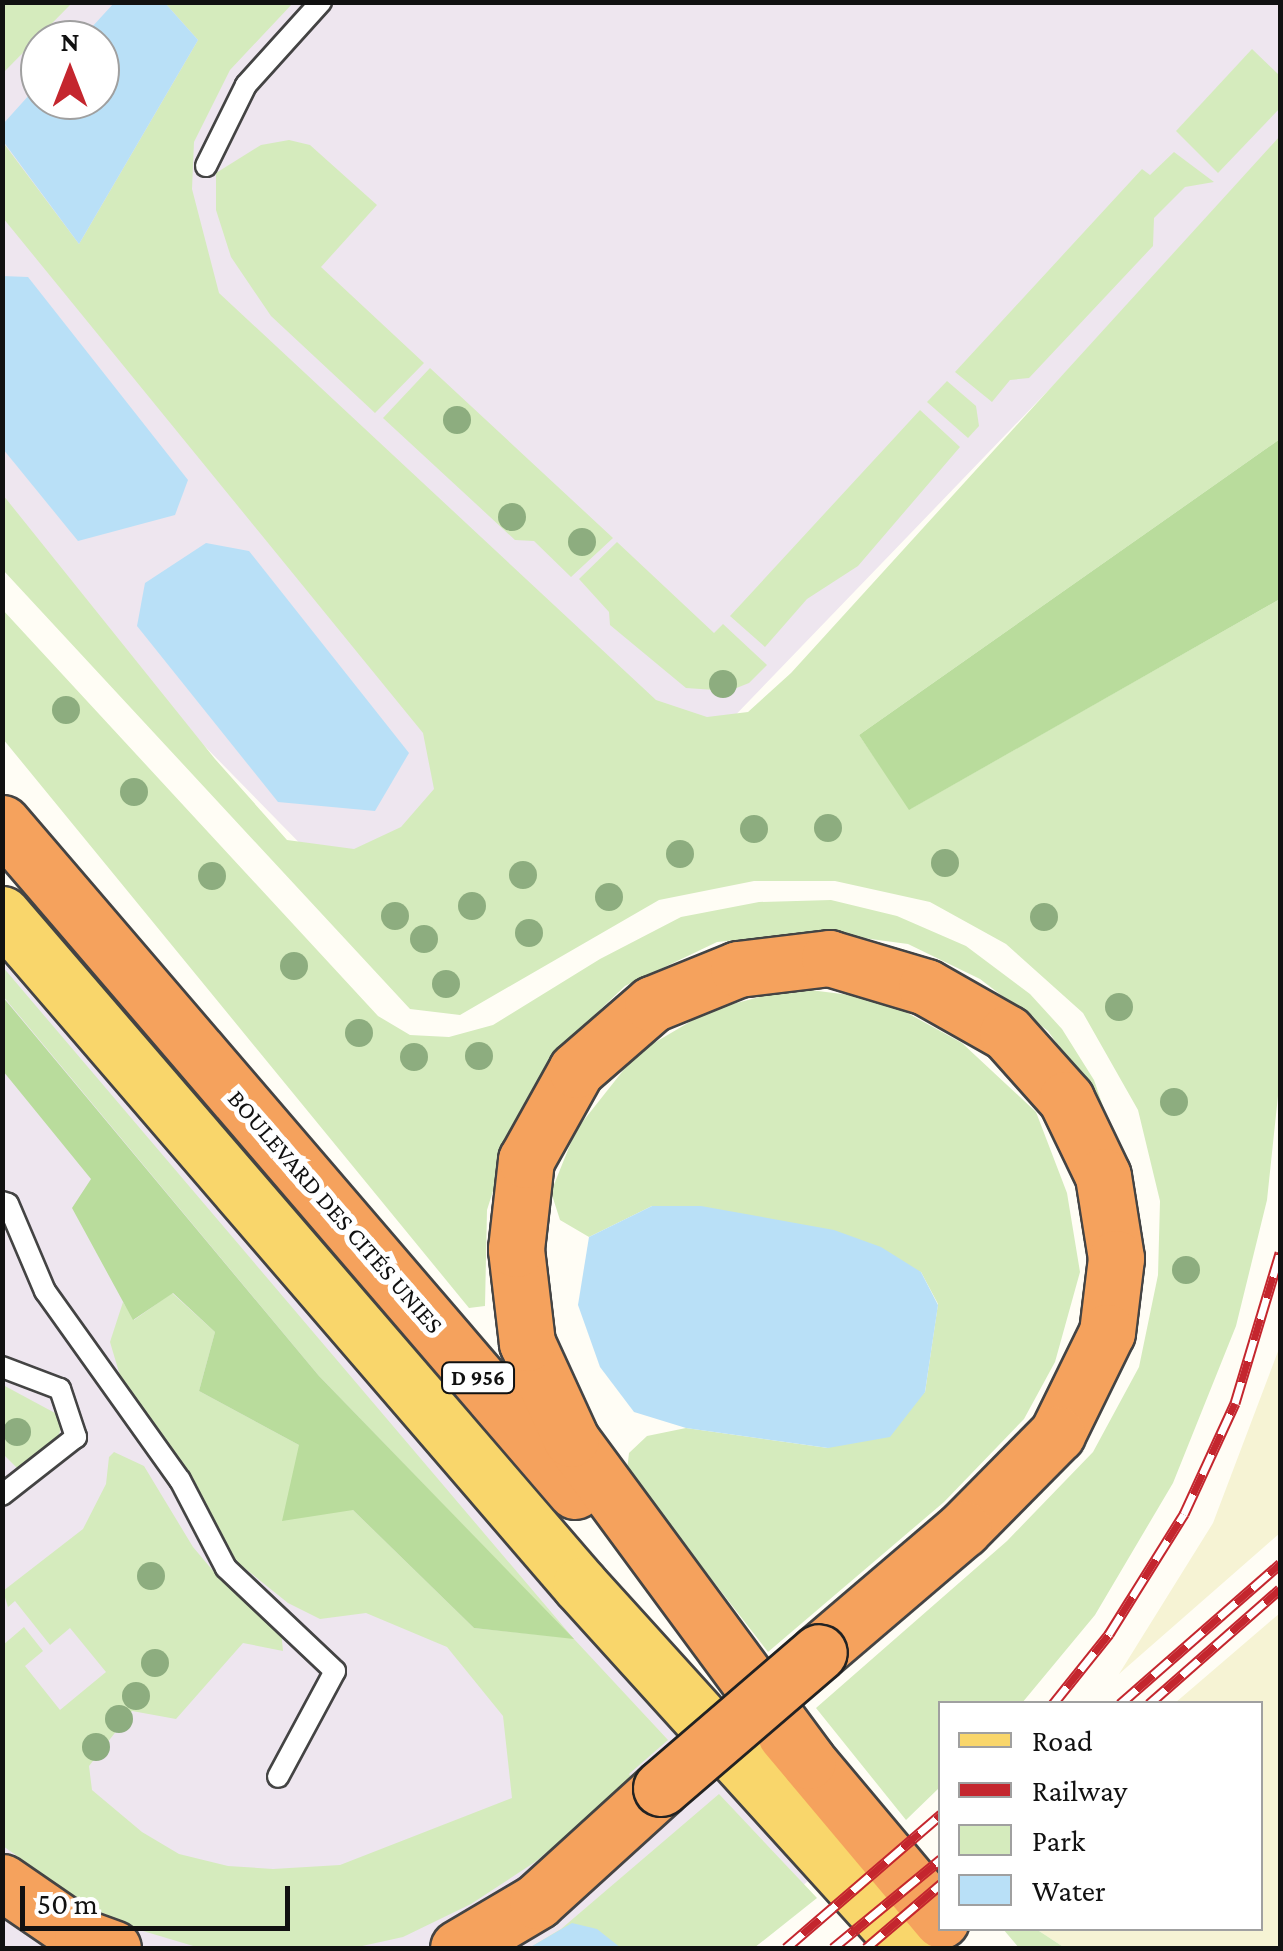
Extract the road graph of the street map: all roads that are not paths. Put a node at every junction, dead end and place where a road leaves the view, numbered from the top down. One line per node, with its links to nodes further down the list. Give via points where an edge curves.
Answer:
1 (321, 2): 2 (lane, via 246,84)
2 (206, 166)
3 (2, 823): 8 (highway, BOULEVARD DES CITÉS UNIES / D 956)
4 (2, 914): 14 (main road, D 956, via 580,1585)
5 (2, 1202): 9 (lane, via 46,1291 180,1480 226,1568 335,1671)
6 (2, 1367): 7 (lane, via 60,1390 76,1438)
7 (2, 1495)
8 (808, 1761): 11 (highway, BOULEVARD DES CITÉS UNIES / D 956); 13 (highway, bridge, via 571,1439 527,1342 516,1250 526,1160 576,1070 652,1004 738,969 829,958 926,987 1007,1033 1066,1099 1103,1176 1116,1258 1106,1332 1058,1434 963,1529 818,1652 661,1788 536,1901)
9 (278, 1777)
10 (2, 1882): 12 (highway, via 82,1937)
11 (938, 1918)
12 (113, 1948)
13 (458, 1948)
14 (908, 1948)

